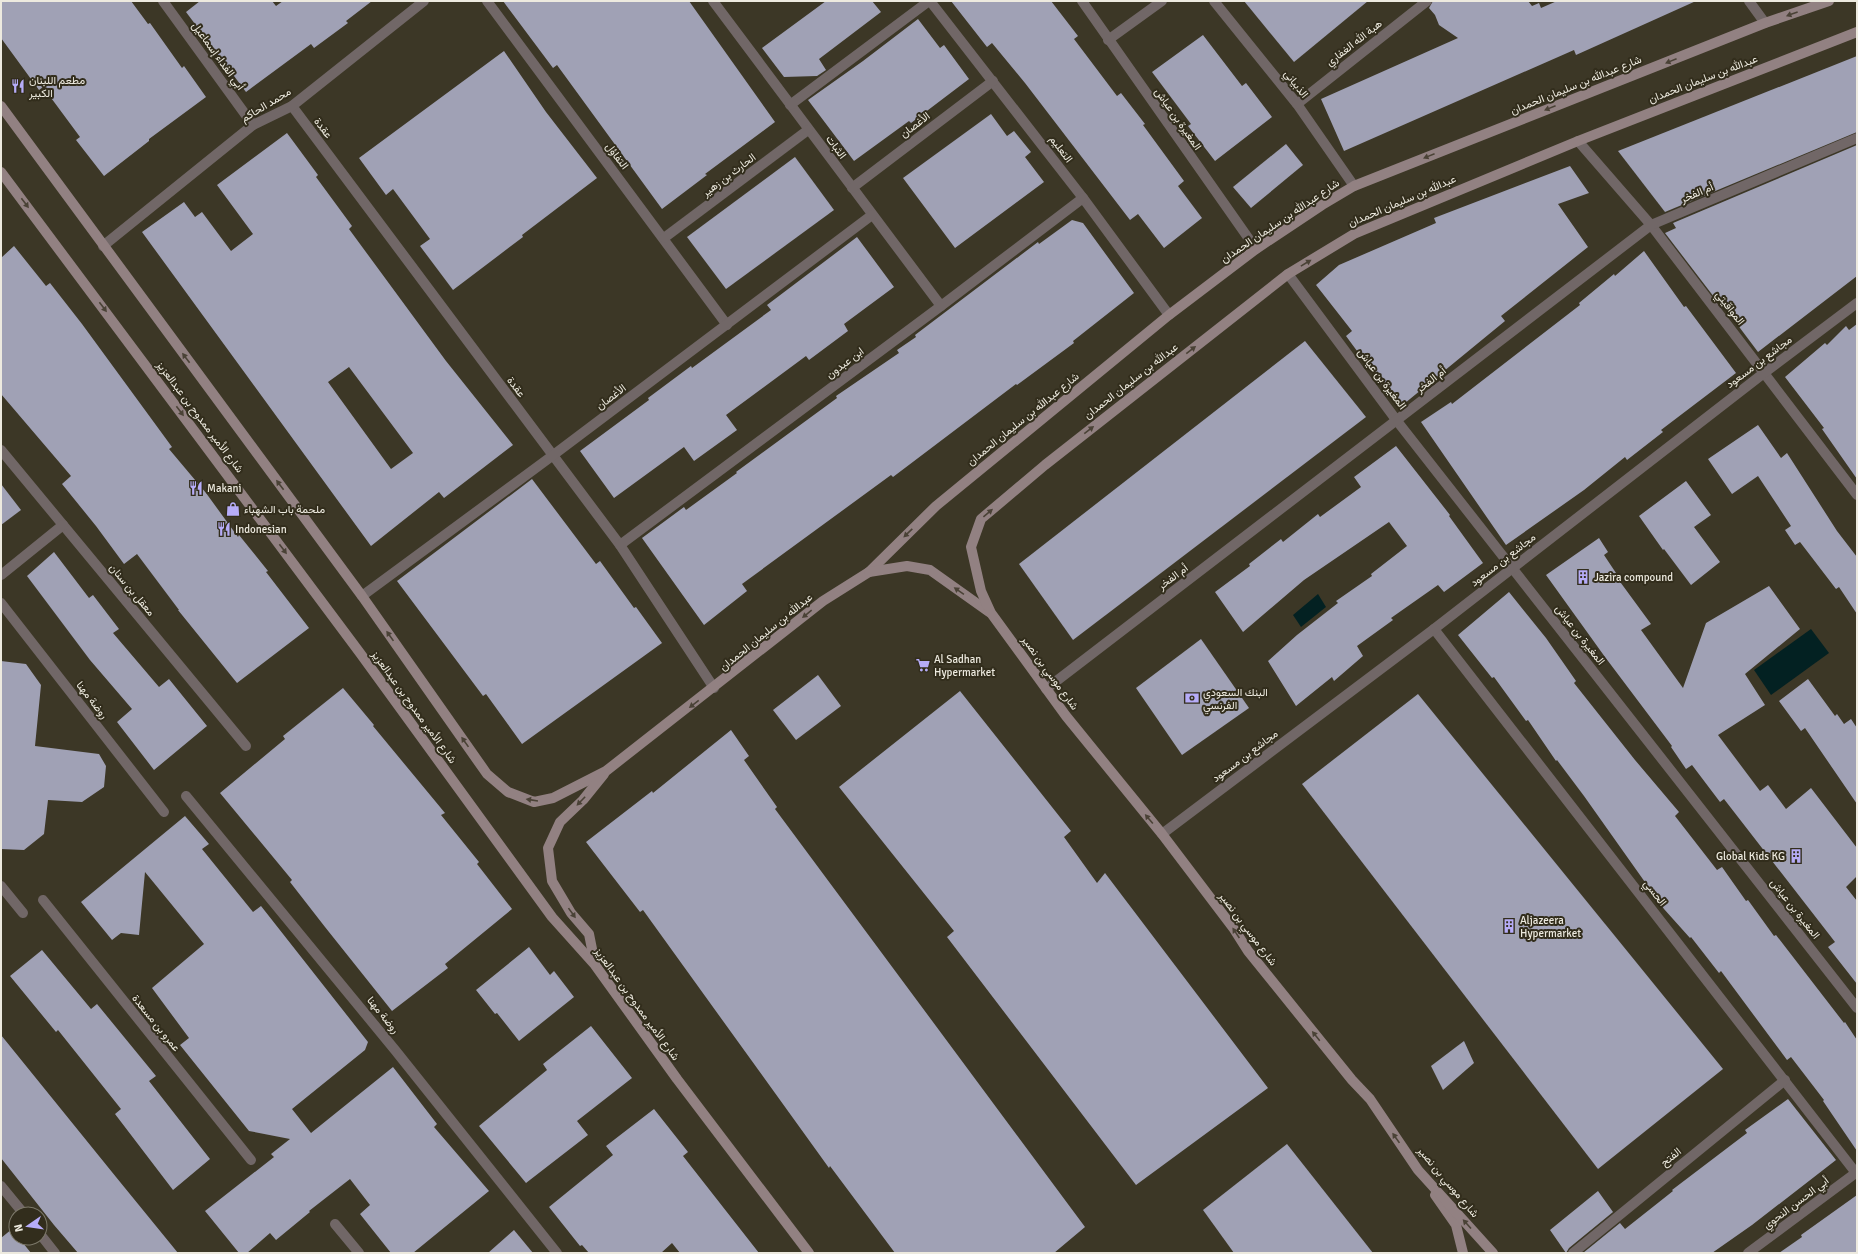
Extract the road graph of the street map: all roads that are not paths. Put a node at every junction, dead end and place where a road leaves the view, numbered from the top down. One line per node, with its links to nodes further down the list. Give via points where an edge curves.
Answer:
1 (163, 1): 20 (street, أبي الفداء إسماعيل)
2 (487, 1): 30 (street, التفاؤل)
3 (713, 1): 17 (street, الثبات)
4 (930, 1): 15 (street, التعليم); 17 (street)
5 (1082, 1): 14 (street, المغيرة بن عياش)
6 (1162, 1): 14 (street)
7 (1214, 1): 16 (street, الذبياني)
8 (1427, 1): 16 (street, هبة الله الغفاري)
9 (1749, 1): 12 (street)
10 (1829, 1): 12 (street, شارع عبدالله بن سليمان الحمدان, one-way to 12)
11 (417, 3): 19 (street, محمد الحاكم)
12 (1765, 24): 25 (street, شارع عبدالله بن سليمان الحمدان, one-way to 25)
13 (1857, 32): 23 (street, عبدالله بن سليمان الحمدان)
14 (1108, 40): 32 (street, المغيرة بن عياش)
15 (993, 80): 26 (street, الأغصان); 27 (street, التعليم)
16 (1297, 104): 25 (street, الذبياني)
17 (790, 105): 21 (street, الثبات)
18 (1, 106): 31 (street, شارع الأمير ممدوح بن عبدالعزيز)
19 (292, 106): 20 (street, محمد الحاكم); 41 (street, عقدة)
20 (253, 126): 31 (street, محمد الحاكم)
21 (808, 130): 26 (street, الثبات); 30 (street, الحارث بن زهير)
22 (1857, 138): 29 (street, أم الفخر)
23 (1578, 141): 29 (street, المواقيتي); 33 (street, عبدالله بن سليمان الحمدان, one-way to 23, via 1354,234)
24 (1, 172): 63 (street, شارع الأمير ممدوح بن عبدالعزيز, one-way to 63, via 360,653 552,917)
25 (1354, 186): 32 (street, شارع عبدالله بن سليمان الحمدان)
26 (852, 188): 28 (street, الثبات)
27 (1083, 198): 35 (street, ابن عبدون); 36 (street, التعليم)
28 (872, 215): 35 (street, الثبات); 37 (street, الأغصان)
29 (1651, 225): 38 (street, المواقيتي); 39 (street, أم الفخر)
30 (664, 238): 37 (street, التفاؤل)
31 (103, 246): 49 (street, شارع الأمير ممدوح بن عبدالعزيز, one-way to 31)
32 (1256, 249): 36 (street, شارع عبدالله بن سليمان الحمدان)
33 (1288, 274): 39 (street, المغيرة بن عياش); 51 (street, عبدالله بن سليمان الحمدان, one-way to 33, via 981,591 971,547 981,519 1045,464)
34 (1857, 303): 38 (street, مجاشع بن مسعود)
35 (941, 306): 45 (street, ابن عبدون)
36 (1169, 316): 43 (street, شارع عبدالله بن سليمان الحمدان)
37 (727, 325): 41 (street, الأغصان)
38 (1764, 373): 42 (street, المواقيتي); 46 (street, مجاشع بن مسعود)
39 (1397, 421): 46 (street, المغيرة بن عياش); 54 (street, أم الفخر)
40 (1, 450): 44 (street, معقل بن سنان)
41 (552, 456): 45 (street, عقدة); 49 (street, الأغصان)
42 (1857, 495)
43 (936, 506): 47 (street, عبدالله بن سليمان الحمدان, one-way to 47)
44 (63, 525): 48 (street); 55 (street, معقل بن سنان)
45 (620, 546): 53 (street, عقدة)
46 (1512, 568): 52 (street, مجاشع بن مسعود); 64 (street, المغيرة بن عياش)
47 (868, 572): 51 (street, one-way to 47, via 930,570 907,566); 53 (street, عبدالله بن سليمان الحمدان, one-way to 53, via 823,601)
48 (1, 575)
49 (362, 596): 56 (street, شارع الأمير ممدوح بن عبدالعزيز, one-way to 49, via 553,798 534,802 508,792 487,774)
50 (1, 603): 58 (street, روضة مهنا)
51 (991, 613): 54 (street, شارع موسي بن نصير)
52 (1434, 629): 59 (street, مجاشع بن مسعود); 65 (street, الحسي)
53 (714, 688): 56 (street, عبدالله بن سليمان الحمدان, one-way to 56)
54 (1046, 689): 59 (street, شارع موسي بن نصير, one-way to 54)
55 (246, 746)
56 (606, 771): 63 (street, one-way to 63, via 583,800 560,822 548,848 552,881 571,913 589,934)
57 (186, 796): 75 (street, روضة مهنا, via 395,1050)
58 (164, 812)
59 (1162, 834): 67 (street, شارع موسي بن نصير, one-way to 59, via 1370,1099 1248,951)
60 (1, 886): 62 (street)
61 (43, 900): 66 (street, عمرو بن مسعدة)
62 (23, 913)
63 (596, 965): 76 (street, شارع الأمير ممدوح بن عبدالعزيز, via 677,1079)
64 (1855, 1002)
65 (1785, 1080): 68 (street, الحسي); 79 (street, الفتح)
66 (251, 1160)
67 (1418, 1170): 77 (street, via 1456,1225); 78 (street, شارع موسي بن نصير, one-way to 67)
68 (1856, 1172): 80 (street, أبي الحسن النحوي)
69 (1, 1186): 70 (street)
70 (17, 1206)
71 (335, 1224): 74 (street)
72 (48, 1244): 73 (street)
73 (55, 1253)
74 (359, 1253)
75 (557, 1253)
76 (810, 1253)
77 (1463, 1253)
78 (1493, 1253)
79 (1572, 1253)
80 (1748, 1253)

